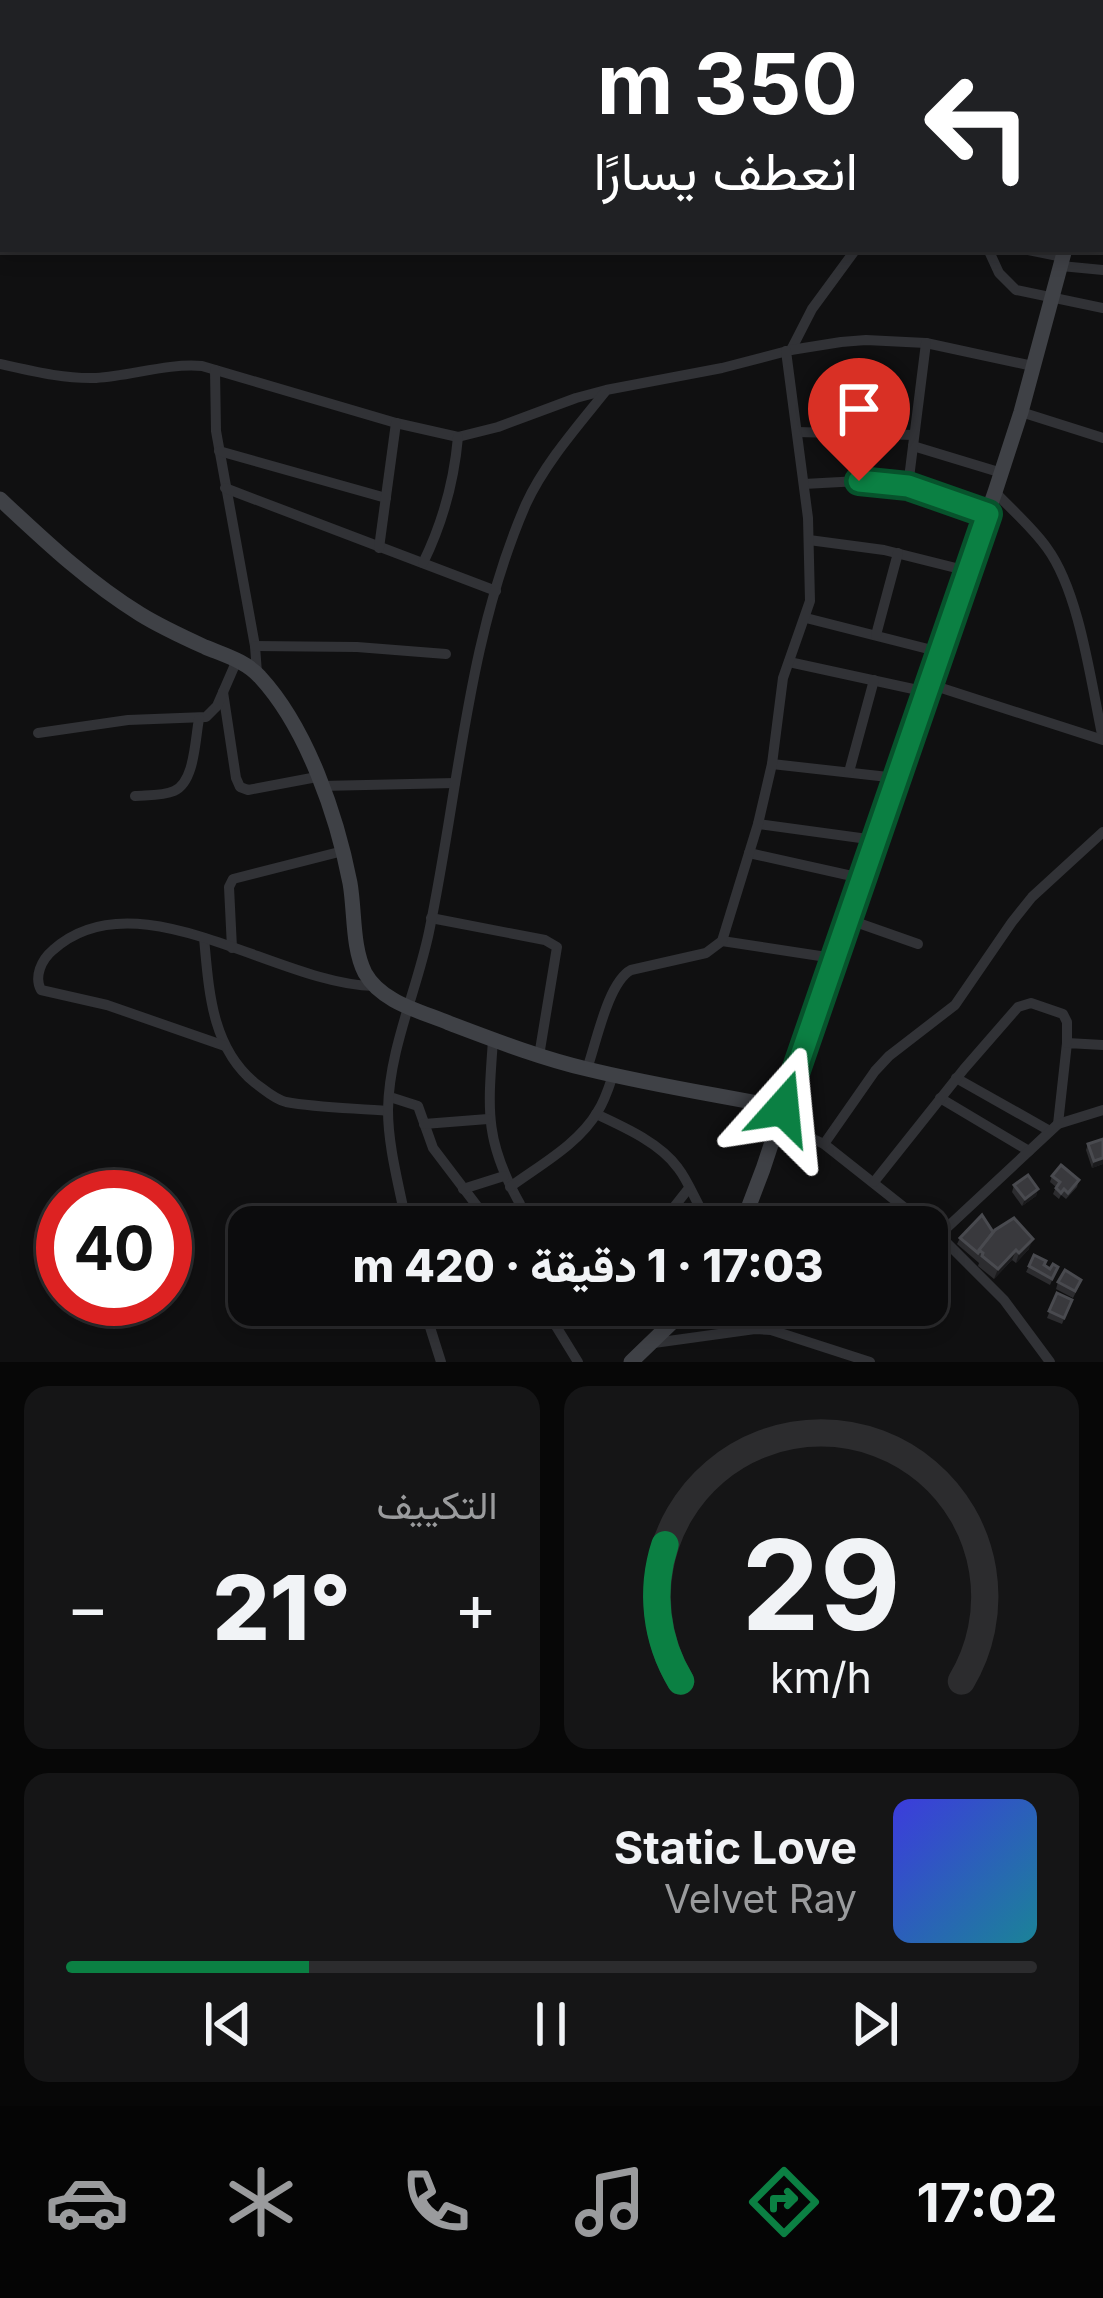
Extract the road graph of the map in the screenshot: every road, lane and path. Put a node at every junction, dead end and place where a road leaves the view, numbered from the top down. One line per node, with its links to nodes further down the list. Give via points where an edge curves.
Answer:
1 (854, 252): 8 (street)
2 (990, 252): 5 (street, via 1007,284)
3 (1063, 257): 4 (street); 5 (street)
4 (1103, 270)
5 (1051, 298): 6 (street); 10 (street)
6 (1103, 308)
7 (926, 343): 8 (street, via 866,340); 10 (street); 18 (street)
8 (788, 351): 12 (street); 15 (street)
9 (0, 364): 11 (street, via 72,378 184,365)
10 (1033, 366): 13 (street)
11 (215, 370): 14 (street); 19 (street)
12 (606, 390): 16 (street); 33 (street, via 539,480)
13 (1021, 412): 17 (street); 20 (street)
14 (396, 423): 16 (street); 25 (street)
15 (797, 432): 18 (street); 21 (street)
16 (458, 437): 31 (street, via 445,512)
17 (1103, 438)
18 (913, 441): 20 (street); 22 (street)
19 (219, 451): 23 (street); 25 (street)
20 (1002, 472): 24 (street)
21 (804, 484): 22 (street); 28 (street)
22 (908, 486): 27 (street)
23 (225, 488): 29 (street); 36 (street)
24 (995, 492): 27 (street); 47 (street, via 1062,574)
25 (386, 498): 29 (street)
26 (0, 499): 39 (street, via 107,593)
27 (988, 514): 32 (street)
28 (809, 540): 30 (street); 34 (street)
29 (379, 548): 31 (street)
30 (898, 553): 32 (street); 35 (street)
31 (423, 563): 33 (street)
32 (968, 571): 37 (street)
33 (496, 591): 52 (street)
34 (806, 618): 35 (street); 40 (street)
35 (876, 635): 37 (street)
36 (255, 646): 38 (street); 41 (street)
37 (940, 652): 43 (street)
38 (446, 654)
39 (237, 660): 41 (street); 44 (street)
40 (789, 662): 42 (street); 48 (street)
41 (257, 673): 51 (street, via 301,737)
42 (874, 680): 43 (street); 49 (street)
43 (928, 688): 47 (street); 50 (street)
44 (223, 692): 45 (street); 51 (street, via 240,787)
45 (199, 719): 46 (street); 53 (street, via 182,786)
46 (38, 733)
47 (1103, 740)
48 (772, 764): 49 (street); 54 (street)
49 (849, 772): 50 (street)
50 (896, 778): 56 (street)
51 (319, 781): 52 (street); 57 (street)
52 (455, 783): 60 (street)
53 (135, 796)
54 (758, 824): 56 (street); 58 (street)
55 (1103, 832): 85 (street, via 1032,897 955,1005 874,1071)
56 (875, 840): 59 (street)
57 (343, 851): 65 (street, via 233,878); 67 (street, via 359,955)
58 (749, 853): 59 (street); 63 (street)
59 (861, 878): 61 (street)
60 (431, 918): 68 (street); 73 (street, via 557,946)
61 (847, 919): 64 (street); 66 (street)
62 (204, 938): 65 (street); 72 (street); 72 (street, via 162,925 84,930 42,963 37,984)
63 (722, 941): 66 (street); 74 (street, via 706,953 622,975)
64 (919, 944)
65 (232, 948): 67 (street)
66 (833, 958): 81 (street)
67 (374, 986): 68 (street)
68 (409, 1007): 69 (street); 78 (street)
69 (493, 1040): 73 (street); 82 (street)
70 (1067, 1043): 71 (street); 76 (street, via 1063,1015 1022,1004); 84 (street)
71 (1103, 1045)
72 (226, 1046): 78 (street, via 278,1099)
73 (539, 1056): 74 (street)
74 (586, 1070): 75 (street)
75 (614, 1075): 80 (street); 81 (street)
76 (956, 1078): 77 (street); 84 (street)
77 (940, 1098): 86 (street); 88 (street)
78 (389, 1104): 83 (street, via 416,1104); 91 (street)
79 (1103, 1111): 84 (street)
80 (596, 1114): 87 (street, via 563,1149); 89 (street, via 676,1164)
81 (781, 1116): 85 (street); 96 (street)
82 (488, 1119): 83 (street); 87 (street)
83 (424, 1124): 90 (street)
84 (1054, 1128): 86 (street)
85 (824, 1144): 88 (street)
86 (1029, 1151): 98 (street)
87 (507, 1182): 90 (street); 93 (street)
88 (874, 1182): 97 (street)
89 (689, 1188): 94 (street); 95 (street)
90 (463, 1189): 92 (street)
91 (404, 1206)
92 (476, 1206)
93 (520, 1206)
94 (675, 1206)
95 (698, 1206)
96 (749, 1206)
97 (903, 1206)
98 (948, 1227)
99 (948, 1244): 108 (street, via 1004,1300)
100 (430, 1326): 104 (street)
101 (556, 1326): 105 (street)
102 (670, 1326): 103 (street)
103 (654, 1343): 106 (street); 107 (street, via 771,1330)
104 (441, 1362)
105 (578, 1362)
106 (631, 1362)
107 (870, 1362)
108 (1049, 1362)

